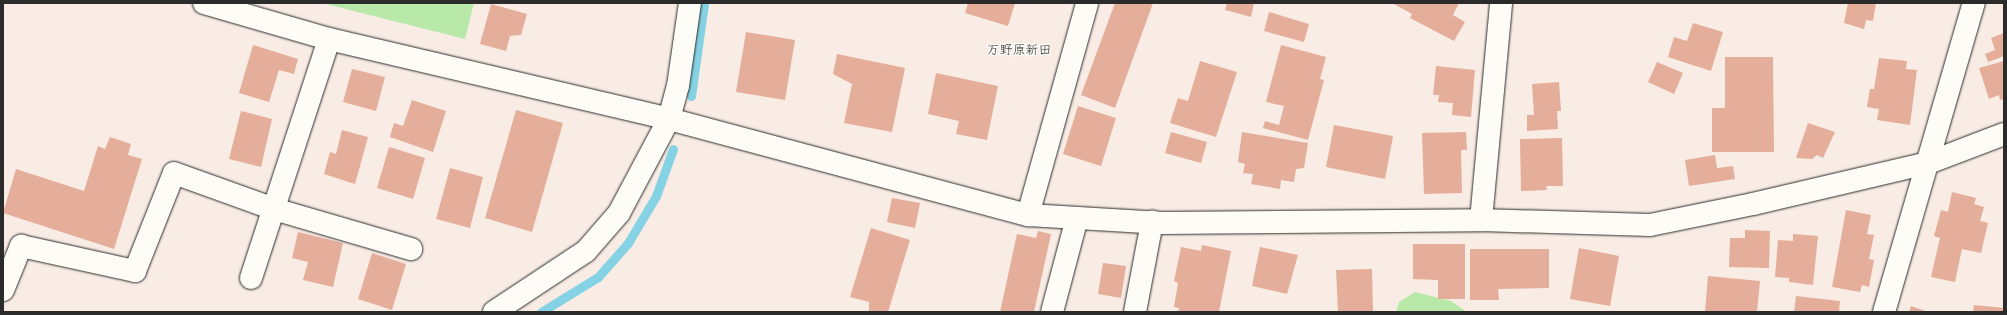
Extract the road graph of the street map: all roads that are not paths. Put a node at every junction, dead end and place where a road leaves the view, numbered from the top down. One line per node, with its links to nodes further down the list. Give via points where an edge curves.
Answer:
1 (204, 3): 6 (street)
2 (690, 3): 7 (street, via 678,86)
3 (1088, 3): 11 (street)
4 (1501, 3): 13 (street)
5 (1968, 5): 9 (street)
6 (329, 39): 7 (street); 10 (street)
7 (669, 119): 11 (street); 18 (street, via 619,213 586,251)
8 (2004, 134): 9 (street)
9 (1928, 163): 13 (street, via 1650,225); 21 (street)
10 (274, 209): 15 (street); 16 (street); 17 (street, via 174,173 135,271 21,246)
11 (1028, 215): 12 (street)
12 (1077, 218): 14 (street); 19 (street)
13 (1481, 220): 14 (street)
14 (1152, 222): 20 (street)
15 (411, 248)
16 (251, 278)
17 (3, 290)
18 (494, 312)
19 (1052, 312)
20 (1134, 312)
21 (1884, 312)

